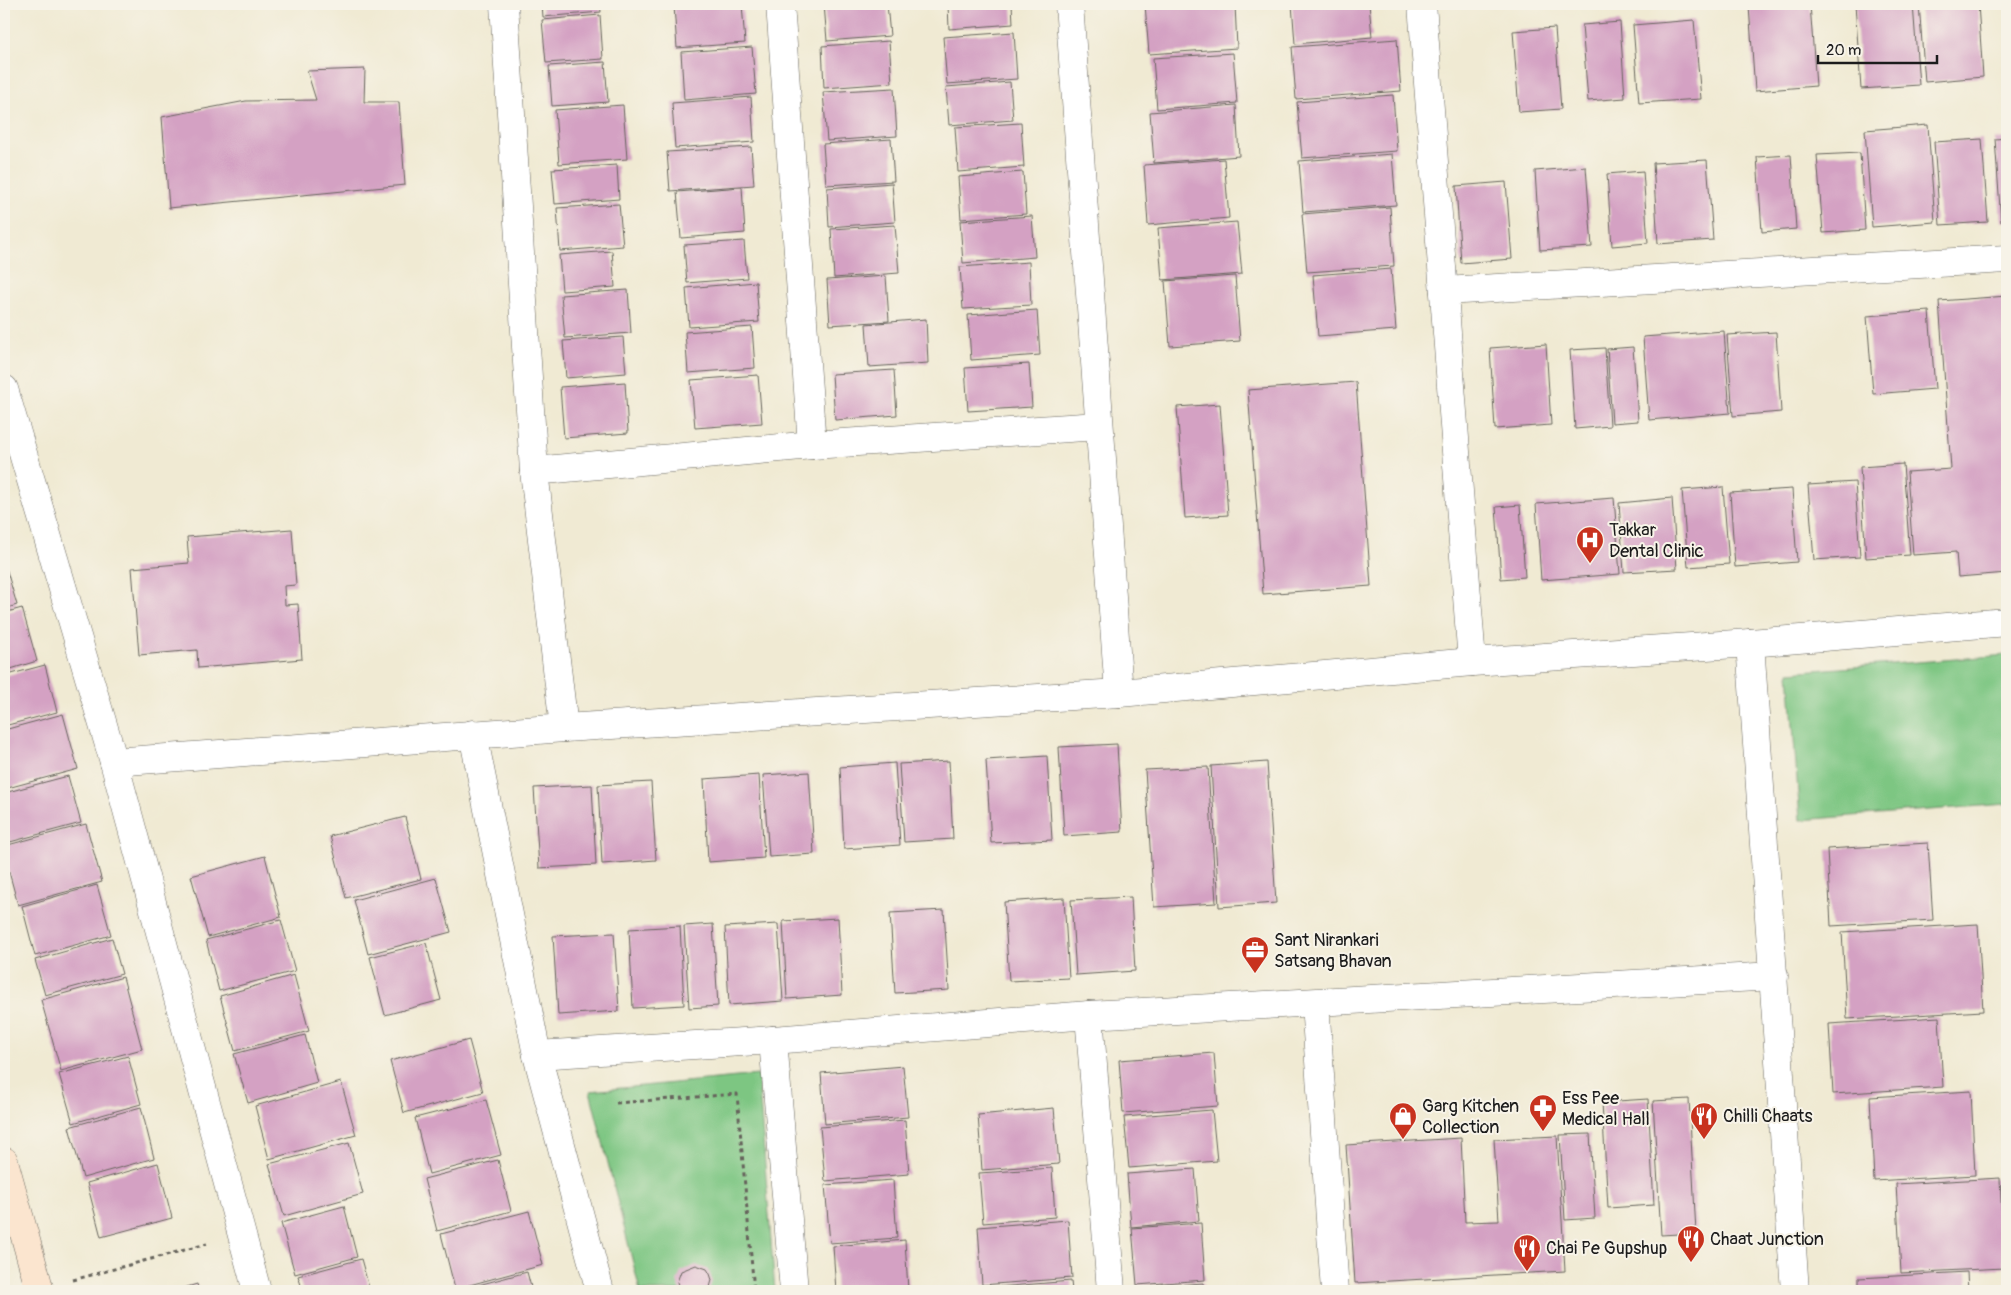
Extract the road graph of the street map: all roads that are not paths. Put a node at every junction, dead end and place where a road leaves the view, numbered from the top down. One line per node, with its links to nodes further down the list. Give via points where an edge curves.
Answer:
1 (504, 4): 10 (street)
2 (780, 4): 9 (street)
3 (1068, 4): 8 (street)
4 (1422, 4): 6 (street)
5 (2007, 259): 6 (street)
6 (1444, 291): 13 (street)
7 (4, 389): 17 (street)
8 (1099, 426): 9 (street); 14 (street)
9 (812, 444): 10 (street)
10 (534, 472): 15 (street)
11 (2007, 622): 12 (street)
12 (1750, 643): 13 (street); 18 (street)
13 (1472, 662): 14 (street)
14 (1119, 693): 15 (street)
15 (564, 728): 16 (street)
16 (473, 734): 17 (street); 22 (street)
17 (114, 762): 25 (street)
18 (1774, 976): 19 (street); 30 (street)
19 (1314, 1003): 20 (street); 29 (street)
20 (1089, 1016): 21 (street); 28 (street)
21 (773, 1040): 22 (street); 27 (street)
22 (536, 1055): 26 (street)
23 (4, 1161): 24 (street)
24 (40, 1290)
25 (257, 1291)
26 (600, 1291)
27 (794, 1291)
28 (1111, 1291)
29 (1335, 1291)
30 (1795, 1291)

